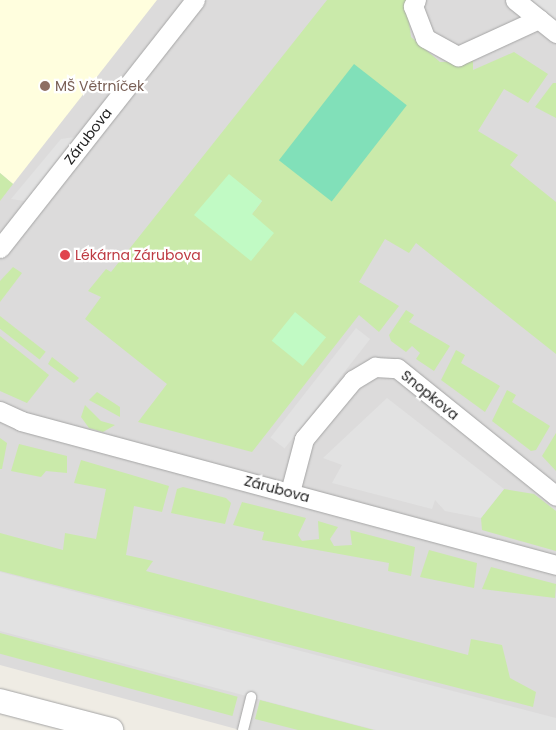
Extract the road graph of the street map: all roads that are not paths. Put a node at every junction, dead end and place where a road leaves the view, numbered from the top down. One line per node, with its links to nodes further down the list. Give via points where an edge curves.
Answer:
1 (195, 0): 6 (street, Zárubova)
2 (416, 0): 4 (street, via 413,6 425,38 458,56)
3 (515, 0): 4 (street)
4 (539, 20): 5 (street)
5 (556, 33)
6 (0, 248)
7 (0, 411): 8 (street, Zárubova, via 20,421)
8 (290, 492): 9 (street, Snopkova, via 304,439 353,380 375,367 397,368); 10 (street, Zárubova)
9 (556, 496)
10 (556, 565)
11 (251, 697): 14 (lane)
12 (0, 701): 13 (street)
13 (111, 730)
14 (243, 730)

